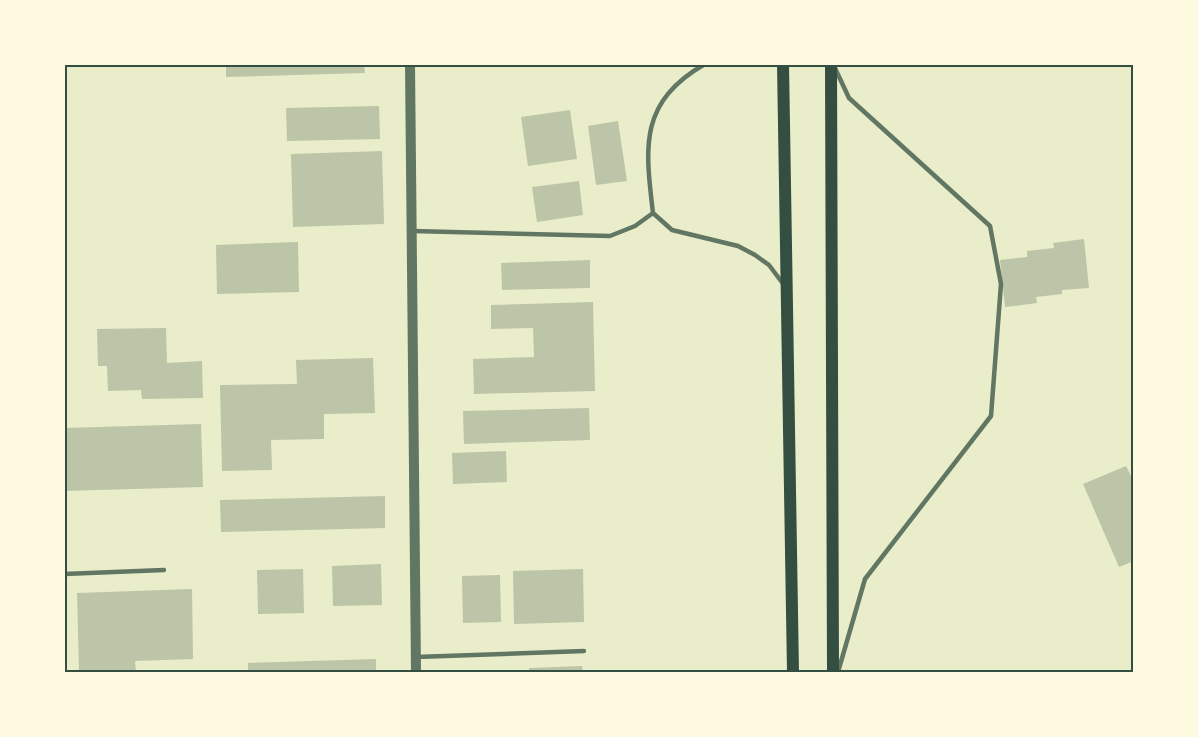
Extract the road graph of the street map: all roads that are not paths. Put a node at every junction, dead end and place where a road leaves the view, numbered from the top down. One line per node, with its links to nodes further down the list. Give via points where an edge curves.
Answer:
1 (410, 64): 6 (street)
2 (705, 64): 5 (lane, via 668,92 654,117 647,148)
3 (783, 64): 7 (main road)
4 (833, 64): 14 (main road); 15 (lane, via 849,98 990,226 1001,285 991,416 865,579)
5 (653, 213): 6 (lane, via 610,236); 7 (lane, via 672,230 738,246 755,255 769,265)
6 (411, 231): 11 (street)
7 (787, 290): 13 (main road)
8 (164, 570): 9 (lane)
9 (64, 574)
10 (584, 651): 11 (lane)
11 (416, 657): 12 (street)
12 (416, 672)
13 (793, 672)
14 (833, 672)
15 (838, 672)

